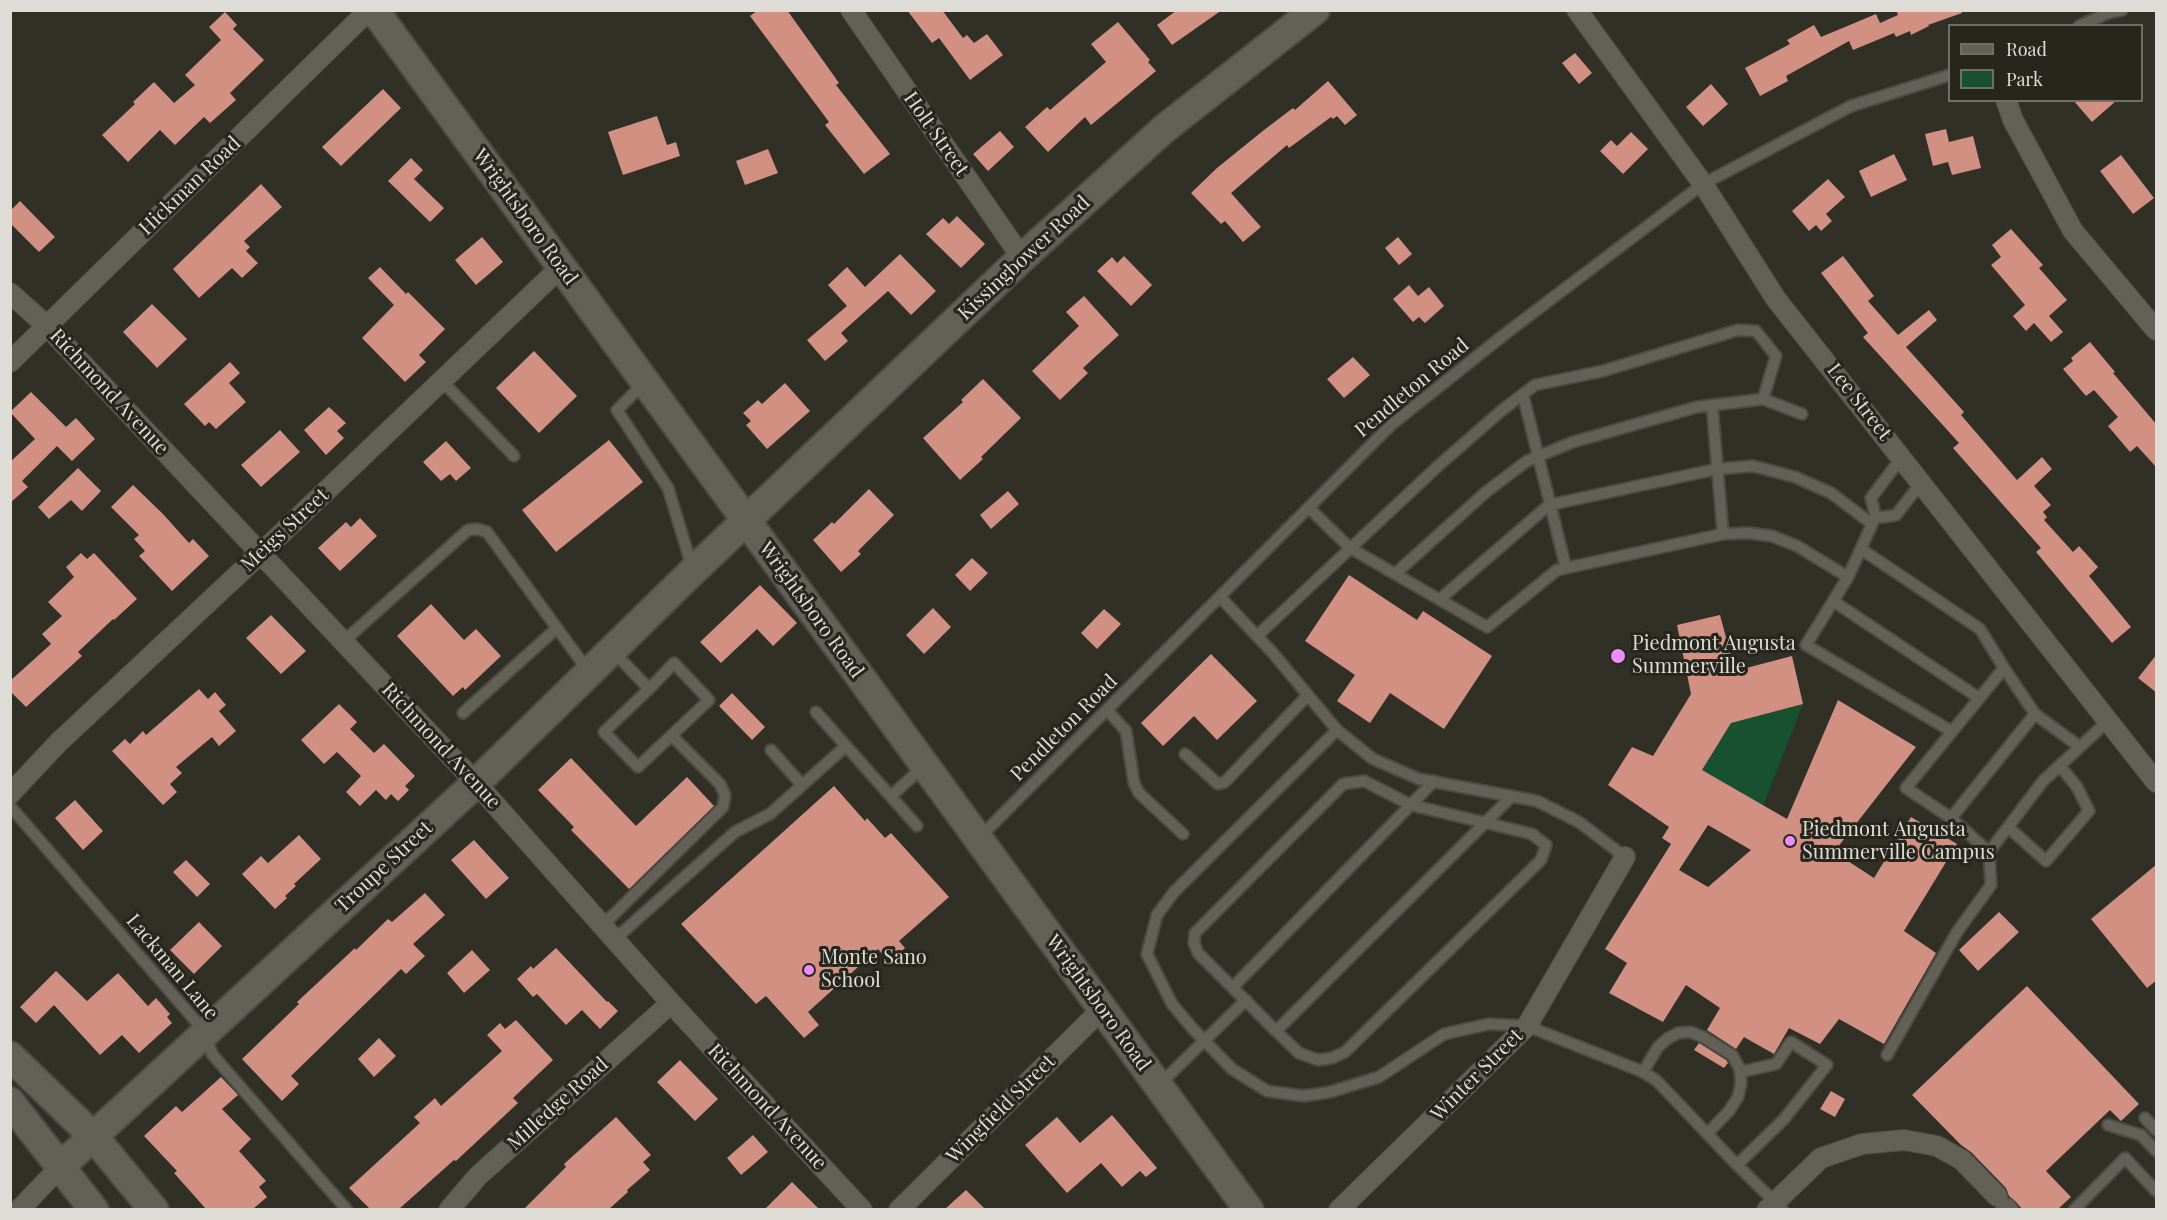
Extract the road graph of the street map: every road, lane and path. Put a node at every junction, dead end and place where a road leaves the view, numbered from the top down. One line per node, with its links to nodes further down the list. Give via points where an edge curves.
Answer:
1 (369, 10): 14 (street, Hickman Road)
2 (374, 10): 12 (main road, Wrightsboro Road)
3 (851, 10): 11 (street, Holt Street)
4 (1315, 10): 11 (main road, Kissingbower Road, via 1164,129)
5 (1577, 10): 10 (street, Lee Street)
6 (2122, 10): 7 (lane)
7 (2084, 24)
8 (1948, 76): 10 (lane, Pendleton Road, via 1851,106)
9 (2007, 102): 15 (street, via 2073,231)
10 (1703, 184): 25 (street, Lee Street, via 1776,299); 29 (lane, Pendleton Road, via 1391,425)
11 (1022, 258): 30 (main road, Kissingbower Road)
12 (561, 267): 17 (street, Meigs Street); 18 (main road, Wrightsboro Road)
13 (10, 293): 14 (street, Richmond Avenue)
14 (47, 326): 16 (street, Hickman Road); 35 (street, Richmond Avenue)
15 (2157, 330)
16 (10, 362)
17 (442, 381): 23 (lane); 35 (street, Meigs Street)
18 (645, 382): 30 (main road, Wrightsboro Road); 37 (lane, via 617,410 668,488)
19 (1523, 395): 20 (lane, via 1535,385 1602,371 1738,330 1755,331 1776,356); 24 (lane); 33 (lane, via 1438,466)
20 (1763, 399): 21 (lane); 22 (lane)
21 (1712, 405): 24 (lane, via 1573,442); 26 (lane)
22 (1802, 414)
23 (514, 456)
24 (1539, 456): 28 (lane); 38 (lane, via 1486,492)
25 (1902, 457): 27 (street, Lee Street); 31 (lane, via 1871,498)
26 (1717, 468): 28 (lane); 31 (lane, via 1753,466 1795,477 1830,493); 32 (lane)
27 (1921, 483): 31 (lane, via 1896,515); 56 (street, Lee Street)
28 (1549, 505): 36 (lane); 41 (lane)
29 (1309, 508): 33 (lane); 40 (lane, Pendleton Road)
30 (746, 520): 37 (main road, Troupe Street); 64 (main road, Wrightsboro Road)
31 (1874, 521): 34 (lane)
32 (1723, 534): 36 (lane); 39 (lane, via 1772,536 1797,546)
33 (1350, 548): 38 (lane); 44 (lane)
34 (1861, 549): 39 (lane); 47 (lane, via 1980,629)
35 (261, 553): 45 (street, Richmond Avenue); 70 (street, Meigs Street, via 59,742)
36 (1566, 568): 41 (lane, via 1557,570 1487,627)
37 (693, 571): 46 (main road, Troupe Street)
38 (1396, 573): 41 (lane)
39 (1848, 577): 42 (lane)
40 (1221, 597): 44 (lane); 52 (lane, Pendleton Road)
41 (1440, 599)
42 (1833, 601): 51 (lane); 58 (lane, via 1806,645)
43 (557, 628): 45 (lane, via 487,532 477,529 468,530); 48 (lane); 54 (lane)
44 (1257, 636): 50 (lane)
45 (344, 641): 68 (street, Richmond Avenue)
46 (612, 650): 48 (main road, Troupe Street); 49 (lane)
47 (2004, 668): 51 (lane); 55 (lane)
48 (589, 672): 68 (main road, Troupe Street)
49 (649, 689): 59 (lane, via 674,663 709,700); 59 (lane, via 604,732 638,767)
50 (1308, 695): 57 (lane); 63 (lane, via 1225,782 1218,784)
51 (1979, 699): 58 (lane)
52 (1107, 711): 79 (lane, via 1126,731 1139,793); 80 (lane, Pendleton Road)
53 (816, 712): 60 (lane)
54 (463, 713)
55 (2035, 714): 61 (lane); 75 (lane)
56 (2108, 720): 61 (lane); 67 (street, Lee Street)
57 (1337, 730): 66 (lane, via 1373,759 1419,779); 91 (lane, via 1174,892 1157,915 1147,954 1172,1004)
58 (1951, 731): 75 (lane, via 1906,788)
59 (672, 735): 83 (lane, via 720,784 725,795 723,807)
60 (846, 746): 69 (lane); 71 (lane)
61 (2080, 747): 65 (lane)
62 (771, 750): 69 (lane)
63 (1185, 754)
64 (925, 766): 71 (lane); 80 (main road, Wrightsboro Road)
65 (2060, 766): 78 (lane, via 2043,781); 78 (lane, via 2077,787 2089,812 2046,861)
66 (1434, 781): 72 (lane); 73 (lane)
67 (2157, 782)
68 (476, 783): 83 (street, Richmond Avenue); 90 (main road, Troupe Street)
69 (802, 785): 83 (lane, via 770,814 735,832)
70 (10, 794)
71 (891, 796): 77 (lane)
72 (1512, 796): 76 (lane); 82 (lane, via 1537,801 1579,822)
73 (1411, 805): 76 (lane); 84 (lane); 84 (lane, via 1364,781 1343,784 1196,933 1198,953)
74 (10, 806): 90 (lane, Lackman Lane)
75 (1951, 818): 81 (lane)
76 (1486, 822): 89 (lane); 89 (lane, via 1532,834 1546,845 1541,860 1345,1052 1318,1060 1299,1053)
77 (917, 826)
78 (2008, 827): 81 (lane)
79 (1183, 834)
80 (978, 838): 87 (main road, Wrightsboro Road)
81 (1989, 852): 92 (lane, via 1991,885 1957,932)
82 (1625, 857): 88 (street, Winter Street)
83 (609, 932): 86 (street, Richmond Avenue)
84 (1233, 987): 85 (lane)
85 (1246, 1000): 89 (lane); 91 (lane)
86 (671, 1002): 113 (street, Milledge Road, via 478,1176); 114 (street, Richmond Avenue)
87 (1102, 1009): 96 (main road, Wrightsboro Road); 115 (street, Wingfield Street)
88 (1527, 1026): 91 (lane, via 1489,1024 1444,1034 1379,1077 1304,1096 1267,1091 1232,1069); 94 (lane); 117 (street, Winter Street)
89 (1276, 1031)
90 (205, 1032): 102 (main road, Troupe Street); 112 (lane, Lackman Lane, via 212,1053)
91 (1205, 1041): 96 (lane)
92 (1887, 1055)
93 (10, 1056): 102 (main road)
94 (1643, 1072): 95 (lane, via 1667,1039 1690,1032 1732,1055); 101 (lane, via 1656,1080)
95 (1740, 1072): 101 (lane, via 1738,1097); 104 (lane, via 1776,1064 1791,1042 1827,1065 1784,1119)
96 (1158, 1085): 116 (main road, Wrightsboro Road)
97 (10, 1102): 105 (main road)
98 (2145, 1118): 100 (lane)
99 (2108, 1125): 103 (lane, via 2141,1136)
100 (2157, 1130)
101 (1707, 1134): 104 (lane)
102 (93, 1136): 105 (main road, Troupe Street); 111 (main road)
103 (2157, 1151)
104 (1737, 1165): 108 (lane)
105 (60, 1167): 109 (street, Troupe Street); 110 (main road)
106 (2157, 1191): 118 (lane, via 2125,1158)
107 (2003, 1204): 108 (street, via 1962,1160 1937,1146 1904,1140 1862,1143 1821,1158)
108 (1776, 1207)
109 (19, 1209)
110 (94, 1209)
111 (154, 1209)
112 (347, 1209)
113 (449, 1209)
114 (862, 1209)
115 (899, 1209)
116 (1249, 1209)
117 (1339, 1209)
118 (2074, 1209)

